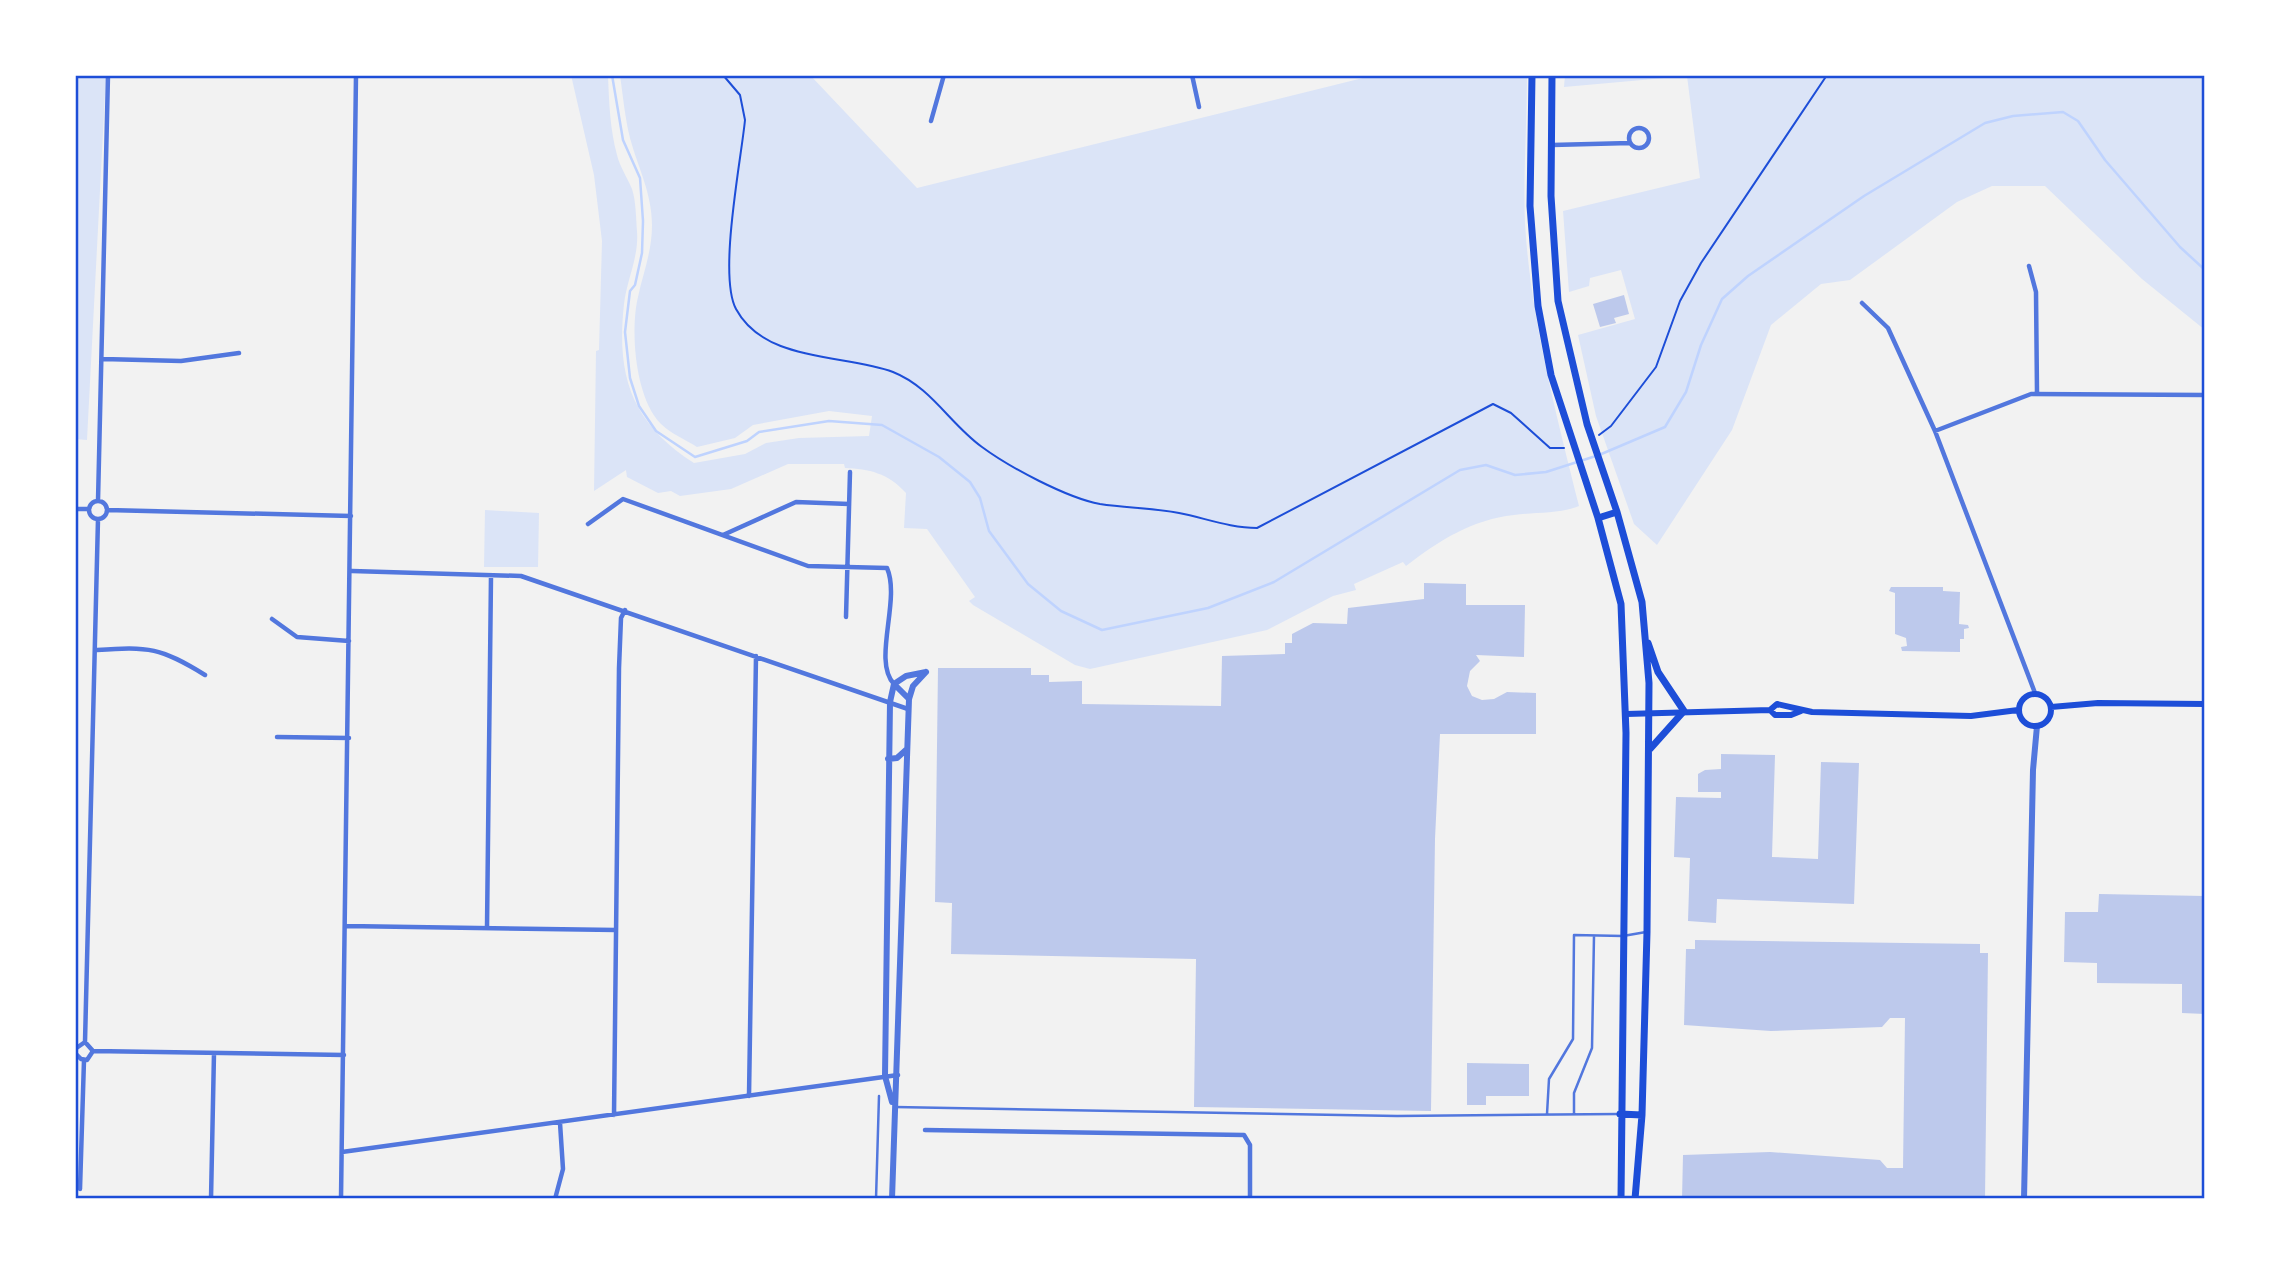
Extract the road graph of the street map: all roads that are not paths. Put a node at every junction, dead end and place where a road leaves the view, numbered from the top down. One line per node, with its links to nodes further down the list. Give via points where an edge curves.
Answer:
1 (108, 75): 14 (street)
2 (357, 75): 25 (street)
3 (1192, 75): 7 (street)
4 (1532, 75): 26 (main road, via 1532,257 1538,306 1551,374)
5 (1552, 75): 10 (main road)
6 (942, 76): 8 (street)
7 (1199, 107)
8 (931, 121)
9 (1630, 143): 9 (street, via 1633,129 1643,128 1648,133 1646,146 1636,148); 10 (street)
10 (1551, 145): 24 (main road, via 1555,276 1587,424)
11 (2029, 266): 15 (street, via 2036,292)
12 (1862, 303): 17 (street, via 1888,328)
13 (239, 353): 14 (street, via 181,360)
14 (103, 359): 19 (street)
15 (2037, 393): 16 (street); 17 (street)
16 (2205, 395)
17 (1935, 431): 42 (street)
18 (850, 472): 20 (street)
19 (98, 501): 22 (street); 23 (street)
20 (849, 503): 29 (street, via 796,502); 30 (street)
21 (75, 509): 22 (street)
22 (89, 509): 27 (street)
23 (107, 510): 25 (street); 27 (street)
24 (1617, 512): 26 (main road); 36 (main road, via 1642,602)
25 (351, 516): 31 (street)
26 (1598, 518): 51 (main road, via 1621,604)
27 (98, 519): 38 (street)
28 (588, 524): 29 (street, via 623,499)
29 (722, 535): 30 (street, via 808,566)
30 (847, 566): 34 (street); 41 (street, via 881,565 890,573 886,669)
31 (352, 571): 32 (street); 37 (street)
32 (491, 575): 33 (street, via 522,576); 59 (street)
33 (625, 610): 39 (street); 60 (street, via 619,668)
34 (846, 617)
35 (272, 619): 37 (street, via 297,636)
36 (1645, 634): 49 (main road, via 1658,672); 50 (main road)
37 (349, 641): 54 (street)
38 (97, 650): 40 (street, via 168,652); 64 (street)
39 (756, 656): 44 (street); 72 (street)
40 (205, 675)
41 (894, 684): 43 (street); 43 (street, via 926,672 913,686); 44 (street)
42 (2035, 693): 46 (main road, via 2047,699); 48 (main road, via 2022,699)
43 (909, 699): 47 (street)
44 (890, 702): 47 (street); 57 (street)
45 (2205, 704): 46 (main road, via 2098,703)
46 (2051, 708): 52 (main road, via 2049,718)
47 (908, 709): 55 (street)
48 (2018, 710): 49 (main road, via 1971,716 1801,711 1776,704 1770,709); 52 (main road, via 2026,724)
49 (1684, 711): 50 (main road); 56 (main road)
50 (1649, 712): 51 (main road); 56 (main road)
51 (1626, 714): 63 (main road)
52 (2037, 726): 92 (street)
53 (277, 737): 54 (street)
54 (348, 738): 58 (street)
55 (907, 749): 57 (street); 70 (street)
56 (1650, 750): 61 (main road)
57 (888, 759): 71 (street)
58 (346, 926): 59 (street); 68 (street)
59 (487, 928): 60 (street)
60 (616, 930): 78 (street)
61 (1647, 932): 63 (lane); 79 (main road)
62 (1594, 935): 63 (lane); 75 (lane, via 1574,934 1573,1039 1549,1079); 76 (lane, via 1592,1048 1575,1091)
63 (1623, 936): 77 (main road)
64 (85, 1042): 65 (street); 66 (street)
65 (75, 1051): 69 (street)
66 (93, 1051): 67 (street); 69 (street)
67 (214, 1053): 68 (street); 84 (street)
68 (344, 1055): 82 (street)
69 (84, 1060): 83 (street)
70 (898, 1075): 71 (street); 74 (street)
71 (885, 1076): 72 (street); 74 (street)
72 (749, 1096): 78 (street)
73 (878, 1096): 87 (lane)
74 (894, 1107): 75 (lane, via 1396,1116); 88 (street)
75 (1547, 1114): 76 (lane)
76 (1574, 1114): 77 (lane)
77 (1620, 1114): 79 (main road); 90 (main road)
78 (614, 1115): 80 (street)
79 (1642, 1115): 91 (main road)
80 (560, 1123): 82 (street); 86 (street, via 563,1169)
81 (925, 1130): 89 (street, via 1244,1136 1250,1145)
82 (342, 1152): 85 (street)
83 (80, 1189)
84 (211, 1199)
85 (341, 1199)
86 (555, 1199)
87 (876, 1199)
88 (892, 1199)
89 (1250, 1199)
90 (1621, 1199)
91 (1636, 1199)
92 (2024, 1199)

